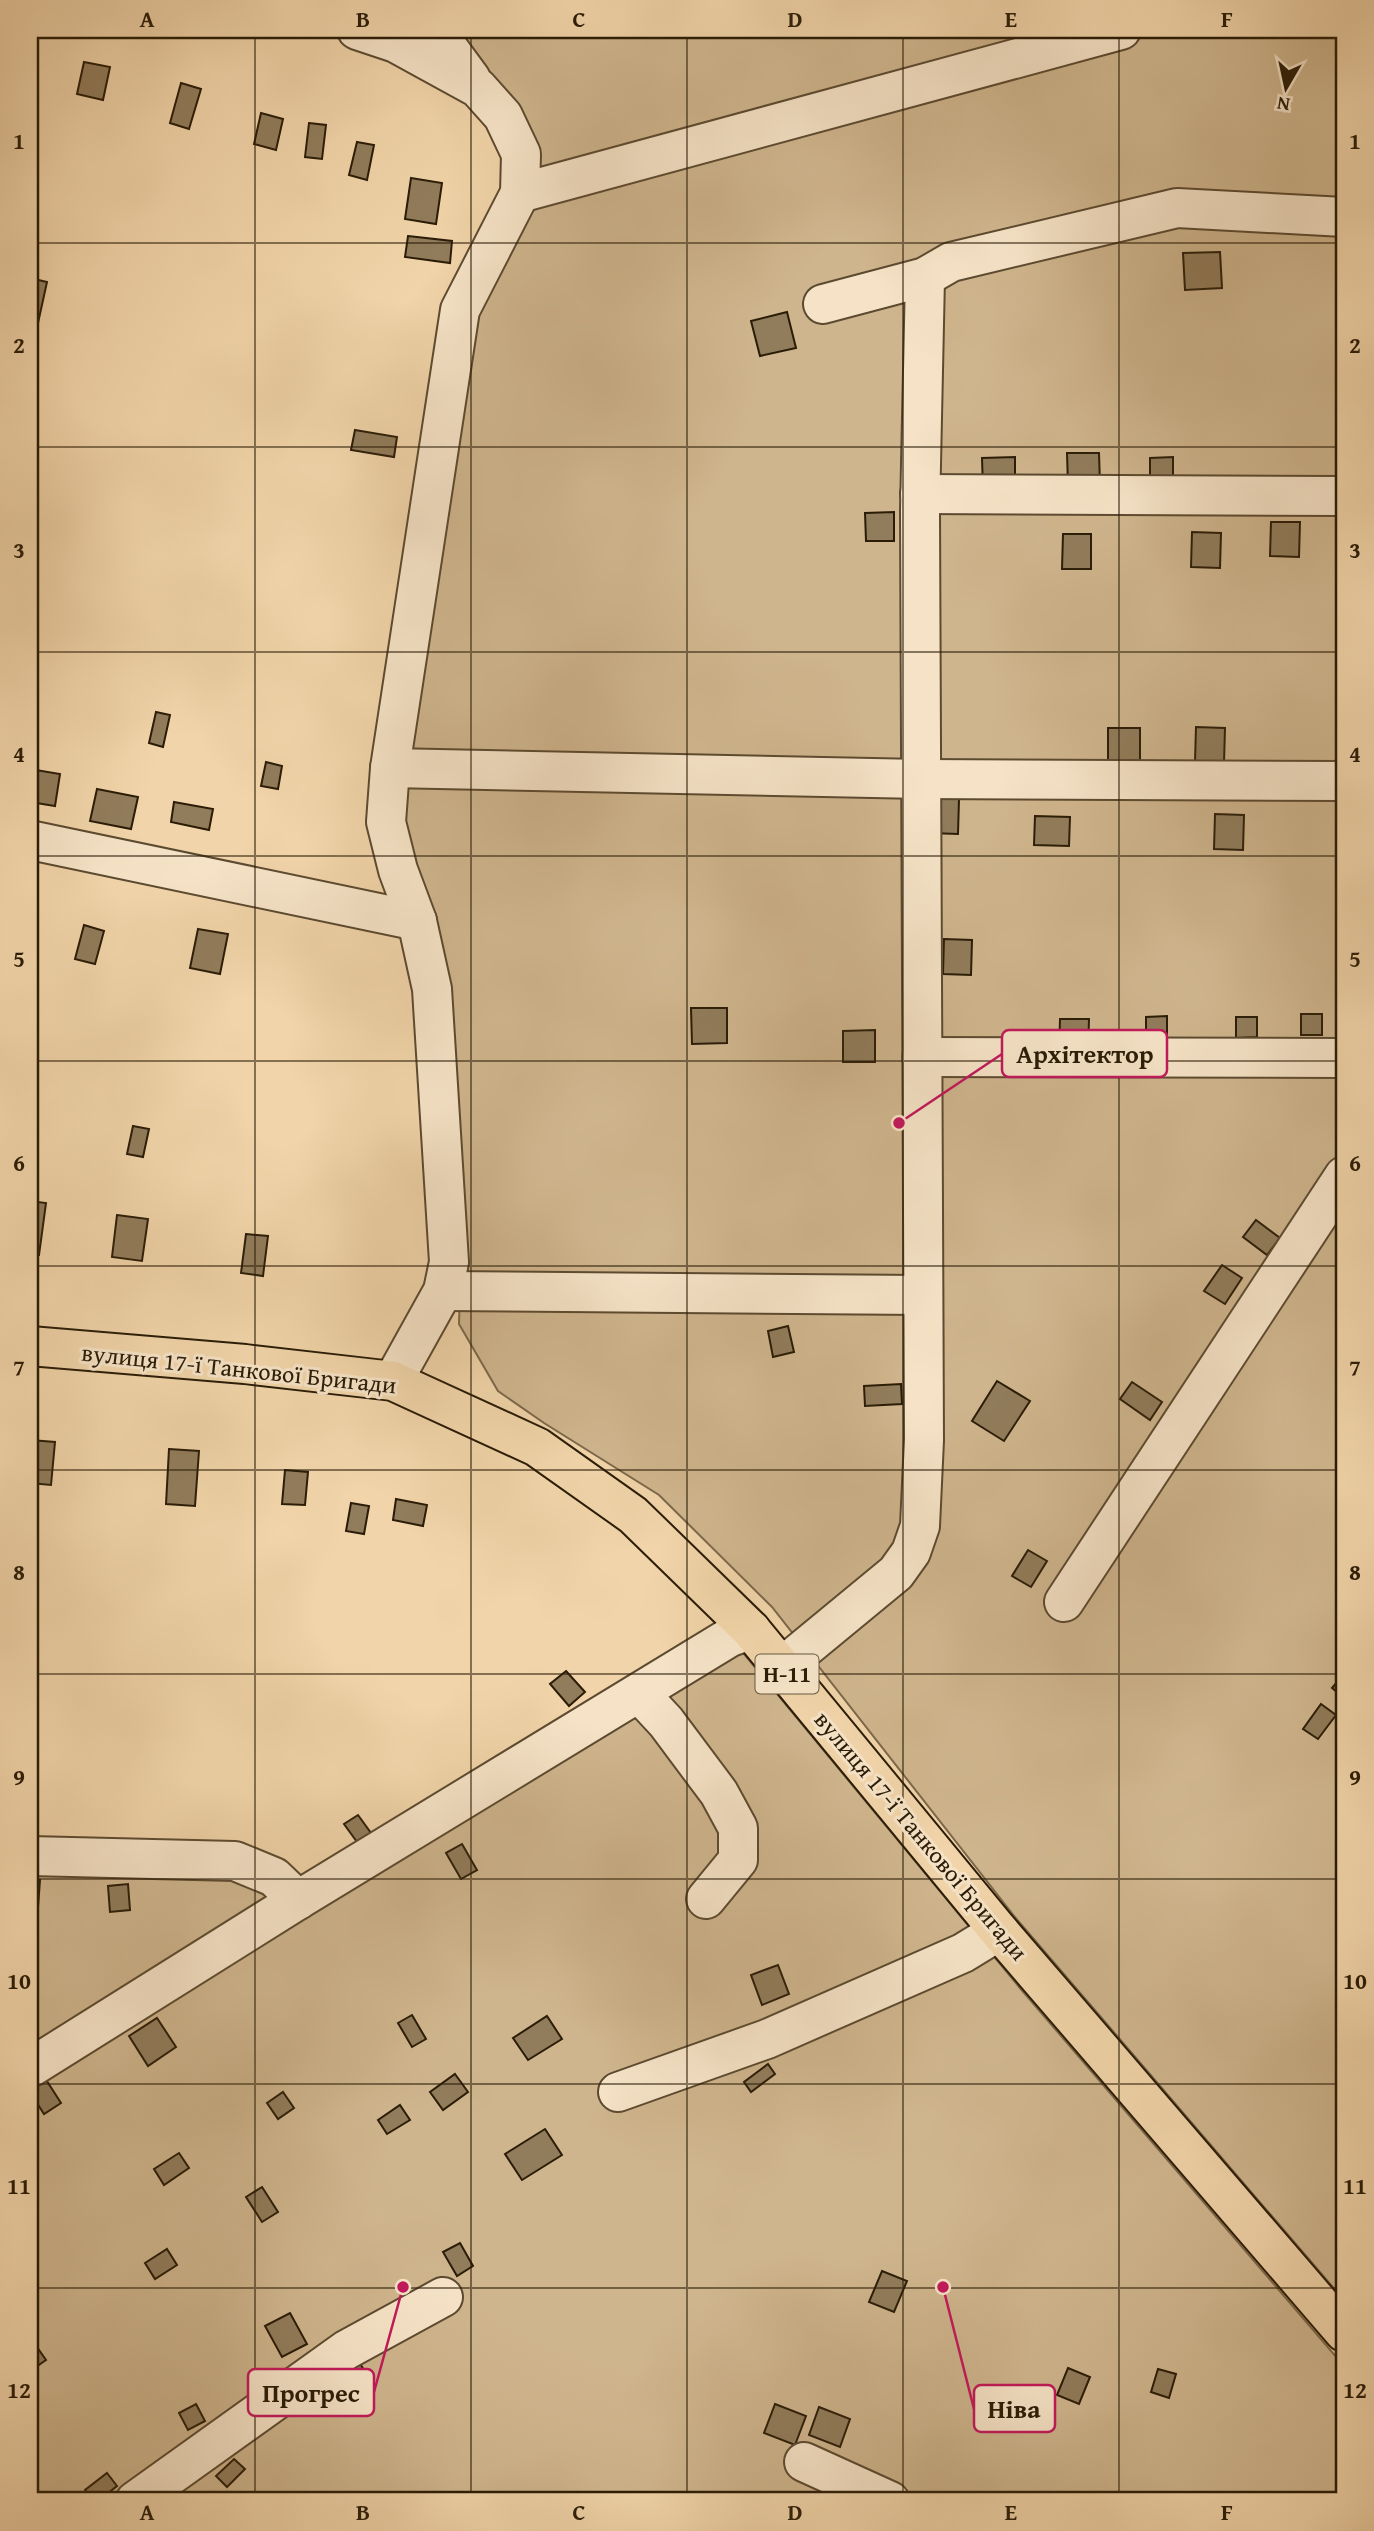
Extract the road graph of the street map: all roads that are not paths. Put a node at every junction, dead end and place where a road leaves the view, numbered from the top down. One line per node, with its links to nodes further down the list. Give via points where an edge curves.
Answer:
1 (357, 30): 4 (street, via 396,43)
2 (435, 30): 4 (street)
3 (1121, 30): 5 (street)
4 (478, 88): 5 (street, via 503,116 520,154)
5 (520, 193): 11 (street, via 460,310)
6 (1344, 216): 7 (street, via 1177,208 951,262)
7 (925, 277): 8 (street); 9 (street)
8 (823, 304)
9 (920, 494): 10 (street); 12 (street)
10 (1344, 496)
11 (390, 768): 12 (street); 15 (street, via 386,822)
12 (921, 779): 13 (street); 16 (street)
13 (1344, 781)
14 (30, 840): 15 (street)
15 (417, 922): 19 (street, via 432,989 449,1262)
16 (922, 1057): 17 (street); 20 (street)
17 (1344, 1058)
18 (1344, 1176): 23 (street)
19 (443, 1291): 20 (street); 22 (street)
20 (923, 1296): 25 (street, via 920,1526 911,1552 896,1573)
21 (30, 1346): 22 (main road, вулиця 17-ї Танкової Бригади / Н-11)
22 (393, 1381): 24 (main road, вулиця 17-ї Танкової Бригади / Н-11, via 537,1447 633,1515)
23 (1064, 1602)
24 (751, 1630): 25 (main road, вулиця 17-ї Танкової Бригади / Н-11); 26 (street, via 730,1637)
25 (782, 1667): 30 (main road, вулиця 17-ї Танкової Бригади / Н-11)
26 (640, 1694): 28 (street); 29 (street, via 719,1793 738,1828 738,1860)
27 (30, 1856): 28 (street, via 235,1861 274,1877)
28 (298, 1899): 31 (street)
29 (706, 1899)
30 (999, 1931): 32 (street, via 962,1953 767,2039); 34 (main road, вулиця 17-ї Танкової Бригади / Н-11)
31 (30, 2068)
32 (618, 2092)
33 (443, 2297): 36 (street, via 346,2350)
34 (1344, 2332)
35 (804, 2462): 37 (street)
36 (135, 2501)
37 (890, 2501)

